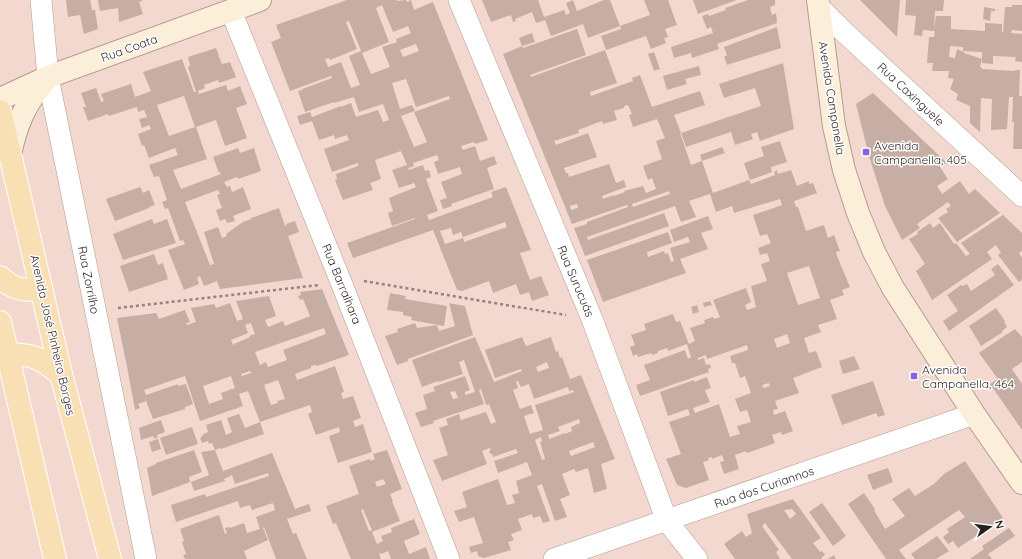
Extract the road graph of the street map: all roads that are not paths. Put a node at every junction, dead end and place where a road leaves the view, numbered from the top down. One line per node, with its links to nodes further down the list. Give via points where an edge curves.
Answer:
1 (41, 0): 6 (street, Rua Zorrilho)
2 (260, 0): 5 (main road, Rua Coata)
3 (459, 0): 18 (street, Rua Surucuás, via 592,319)
4 (818, 3): 10 (street, Rua Caxinguele, via 845,33); 16 (main road, Avenida Campanella, via 834,126 844,170 858,212 874,252 893,288)
5 (231, 11): 6 (main road, Rua Coata); 22 (street, Rua Barralhara, via 341,282)
6 (48, 78): 7 (main road, Rua Coata); 9 (main road, via 38,88 22,114); 21 (street, Rua Zorrilho)
7 (0, 99)
8 (0, 110): 9 (main road, Avenida José Pinheiro Borges)
9 (10, 155): 12 (main road, Avenida José Pinheiro Borges)
10 (1022, 196)
11 (0, 277): 12 (main road, via 20,289)
12 (41, 288): 15 (main road, Avenida José Pinheiro Borges)
13 (0, 322): 14 (main road)
14 (7, 354): 15 (main road, via 36,358); 19 (main road)
15 (61, 374): 20 (main road, Avenida José Pinheiro Borges)
16 (974, 414): 17 (main road, Avenida Campanella); 18 (street, Rua dos Curiannos)
17 (1022, 483)
18 (667, 520): 23 (street, Rua dos Curiannos); 24 (street, Rua Surucuás)
19 (55, 559)
20 (110, 559)
21 (146, 559)
22 (449, 559)
23 (554, 559)
24 (697, 559)

